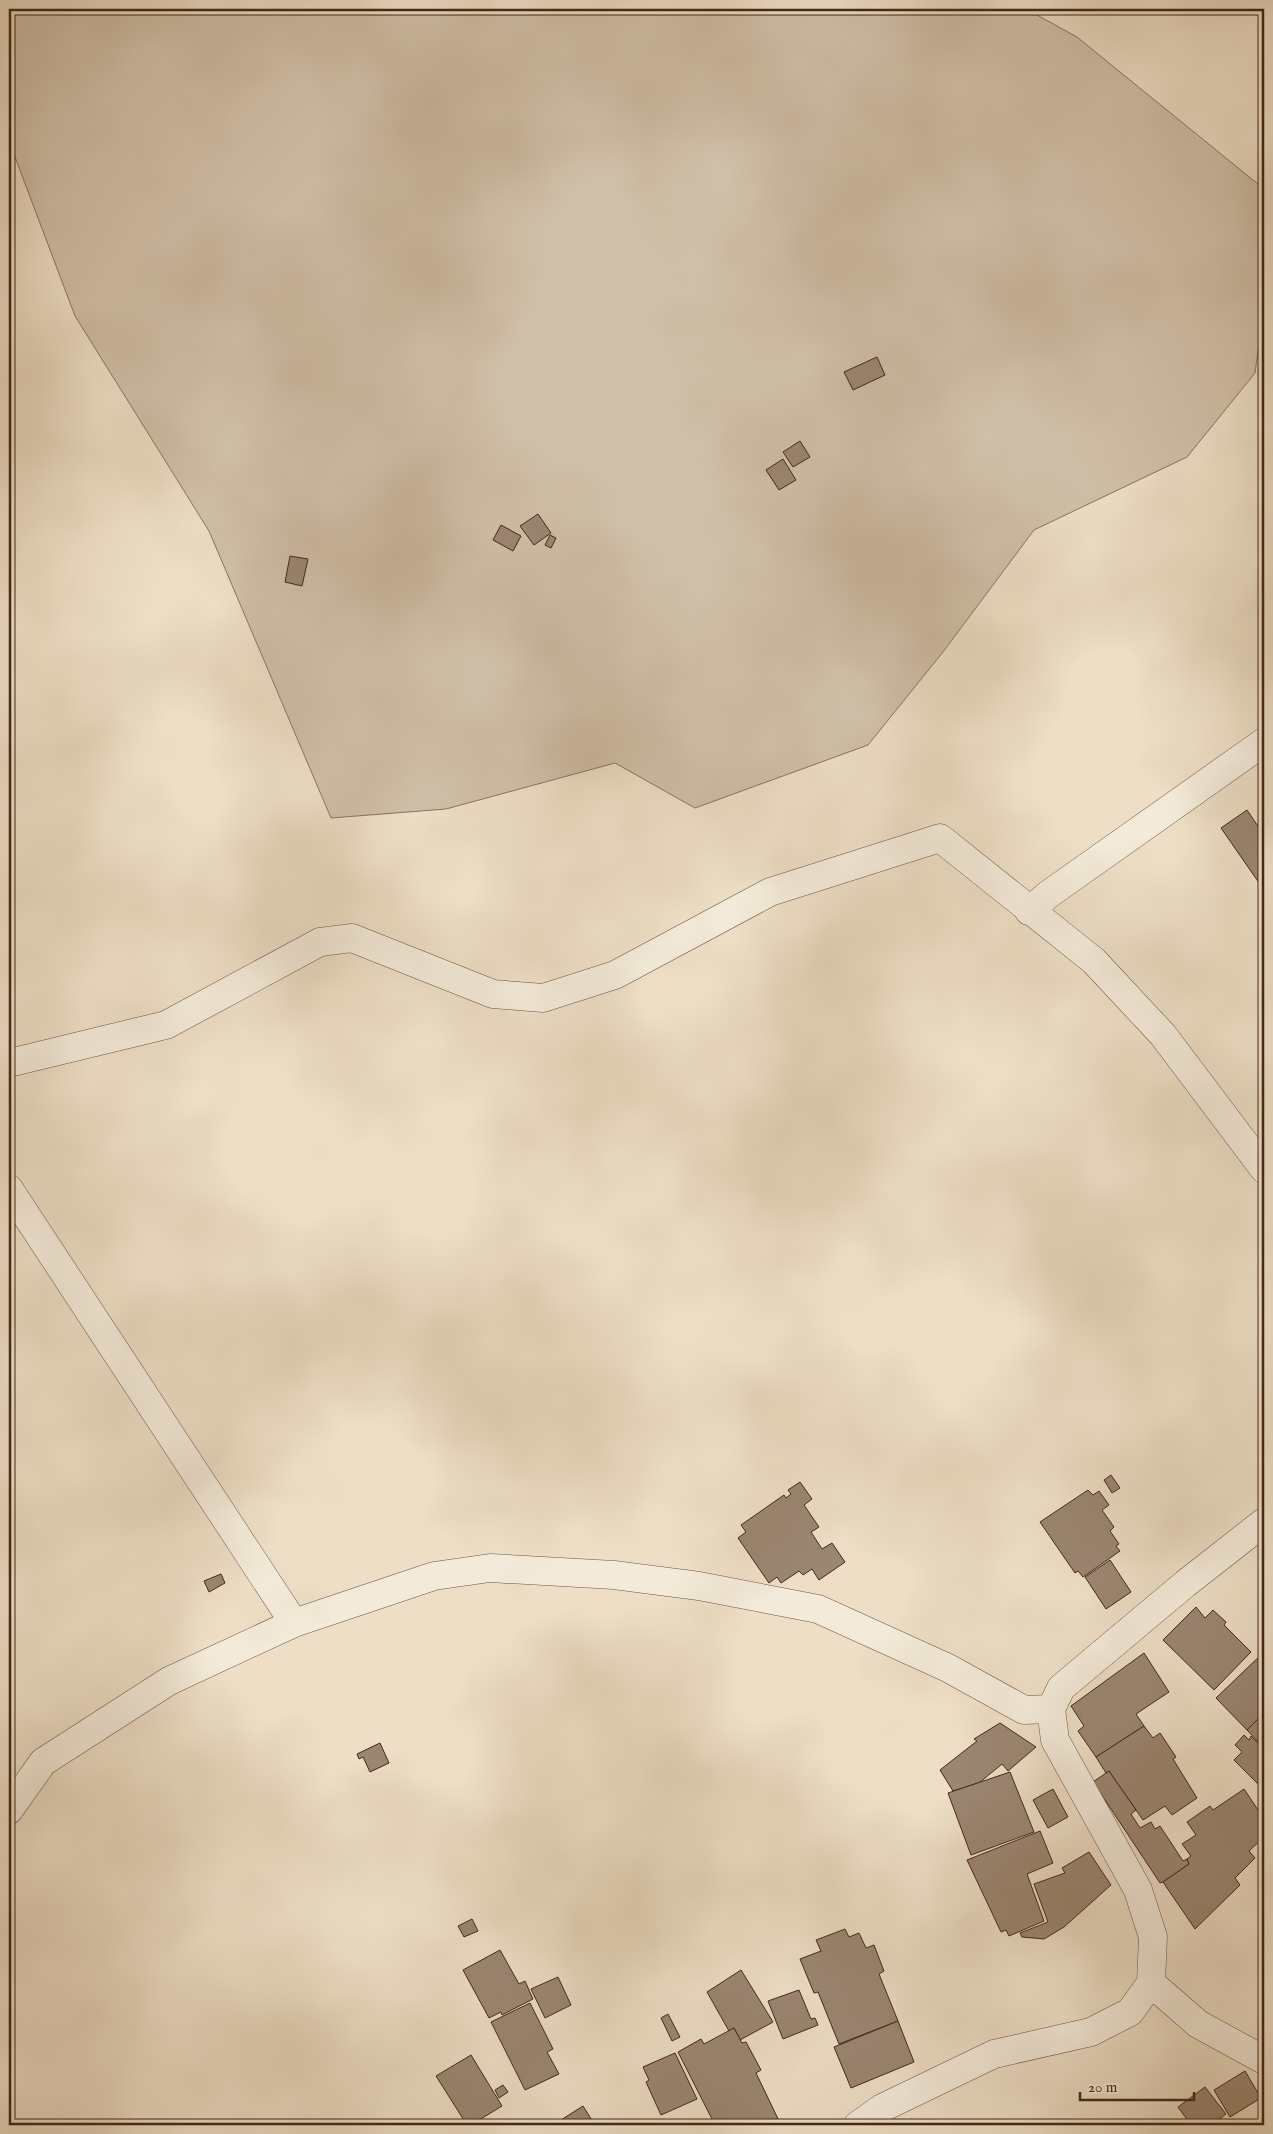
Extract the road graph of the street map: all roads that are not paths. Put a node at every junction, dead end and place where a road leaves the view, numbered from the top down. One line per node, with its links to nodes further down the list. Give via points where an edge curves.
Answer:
1 (1264, 742): 2 (street)
2 (1029, 911): 3 (street, via 940,838 770,892 615,976 543,998 493,994 352,938 320,942 166,1025); 4 (street, via 1094,961 1163,1035)
3 (9, 1063)
4 (1264, 1170)
5 (9, 1189): 7 (street)
6 (1264, 1522): 8 (street, via 1061,1688)
7 (294, 1623): 8 (street, via 434,1576 490,1568 614,1575 699,1586 818,1609 948,1668 1024,1710); 9 (street, via 170,1681 44,1762)
8 (1051, 1709): 10 (street, via 1055,1740 1138,1890 1153,1937)
9 (9, 1810)
10 (1151, 1983): 11 (street, via 1198,2024); 12 (street, via 1130,2012 1091,2032 994,2054 882,2108)
11 (1264, 2060)
12 (858, 2125)

